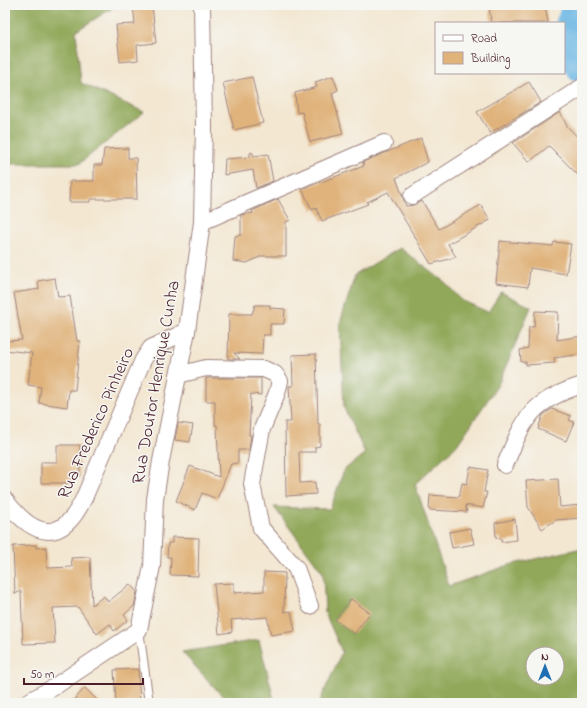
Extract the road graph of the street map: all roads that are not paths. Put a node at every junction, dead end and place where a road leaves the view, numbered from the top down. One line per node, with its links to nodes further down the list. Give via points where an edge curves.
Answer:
1 (202, 5): 5 (street, Rua Doutor Henrique Cunha)
2 (582, 87): 4 (street)
3 (384, 143): 5 (street)
4 (412, 196)
5 (202, 222): 6 (street, Rua Doutor Henrique Cunha)
6 (187, 331): 7 (street, Rua Doutor Henrique Cunha); 10 (street, Rua Frederico Pinheiro, via 160,342 151,348 142,360 78,512 70,521 52,531 40,531 31,527)
7 (178, 374): 11 (street, via 206,368 264,369 275,374 280,381 262,429 252,484 261,528 296,568); 12 (street, Rua Doutor Henrique Cunha, via 155,499 152,566)
8 (582, 385): 9 (street, via 557,394 535,408 519,431)
9 (506, 465)
10 (5, 500)
11 (310, 606)
12 (139, 630): 13 (street); 14 (lane)
13 (26, 703)
14 (149, 703)

